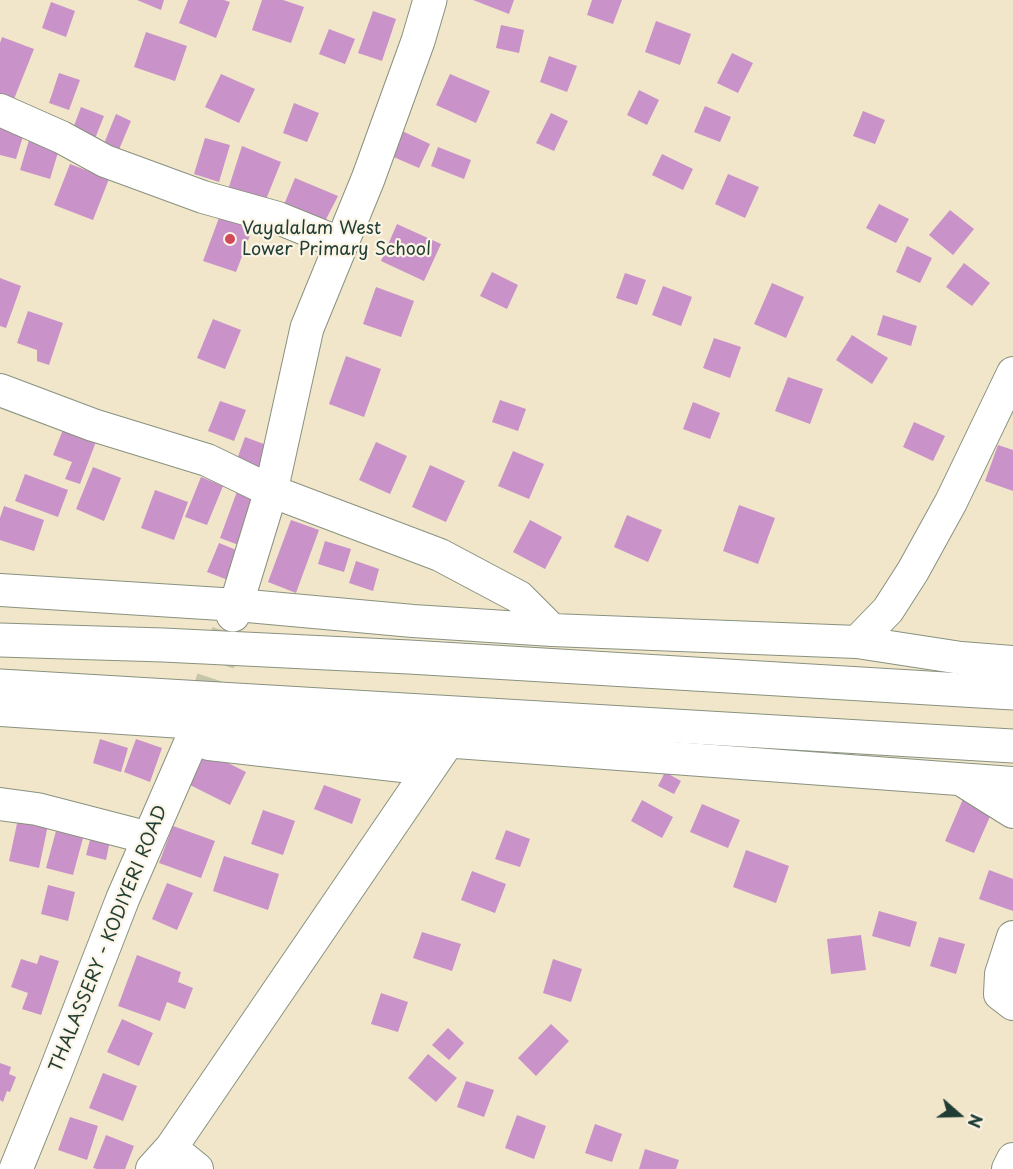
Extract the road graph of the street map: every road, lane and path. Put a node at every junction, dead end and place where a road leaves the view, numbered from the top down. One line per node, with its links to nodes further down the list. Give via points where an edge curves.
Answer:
1 (430, 0): 3 (main road)
2 (0, 110): 3 (street, via 105,161 203,197 278,218)
3 (342, 244): 6 (main road, via 307,328)
4 (1013, 373): 11 (street, via 913,571 888,610)
5 (0, 390): 6 (street, via 93,425 207,459)
6 (272, 491): 8 (main road); 9 (street, via 440,555 519,597)
7 (0, 591): 8 (street)
8 (235, 610): 9 (street)
9 (552, 630): 11 (street)
10 (0, 640): 14 (main road, via 421,657)
11 (857, 642): 12 (street)
12 (1013, 662)
13 (0, 686): 18 (main road)
14 (1013, 693)
15 (0, 710): 16 (street)
16 (197, 725): 17 (street); 19 (street); 24 (main road, THALASSERY - KODIYERI ROAD)
17 (448, 742): 19 (street); 20 (street)
18 (1013, 746)
19 (429, 769): 27 (street)
20 (959, 779): 21 (street); 23 (street)
21 (1013, 783)
22 (0, 804): 24 (street, via 37,809)
23 (1013, 812)
24 (149, 838): 29 (main road, THALASSERY - KODIYERI ROAD)
25 (1013, 938): 26 (street, via 1001,974 1000,994)
26 (1013, 1004)
27 (161, 1158): 30 (street)
28 (1013, 1159): 31 (street)
29 (16, 1169)
30 (197, 1169)
31 (1008, 1169)

